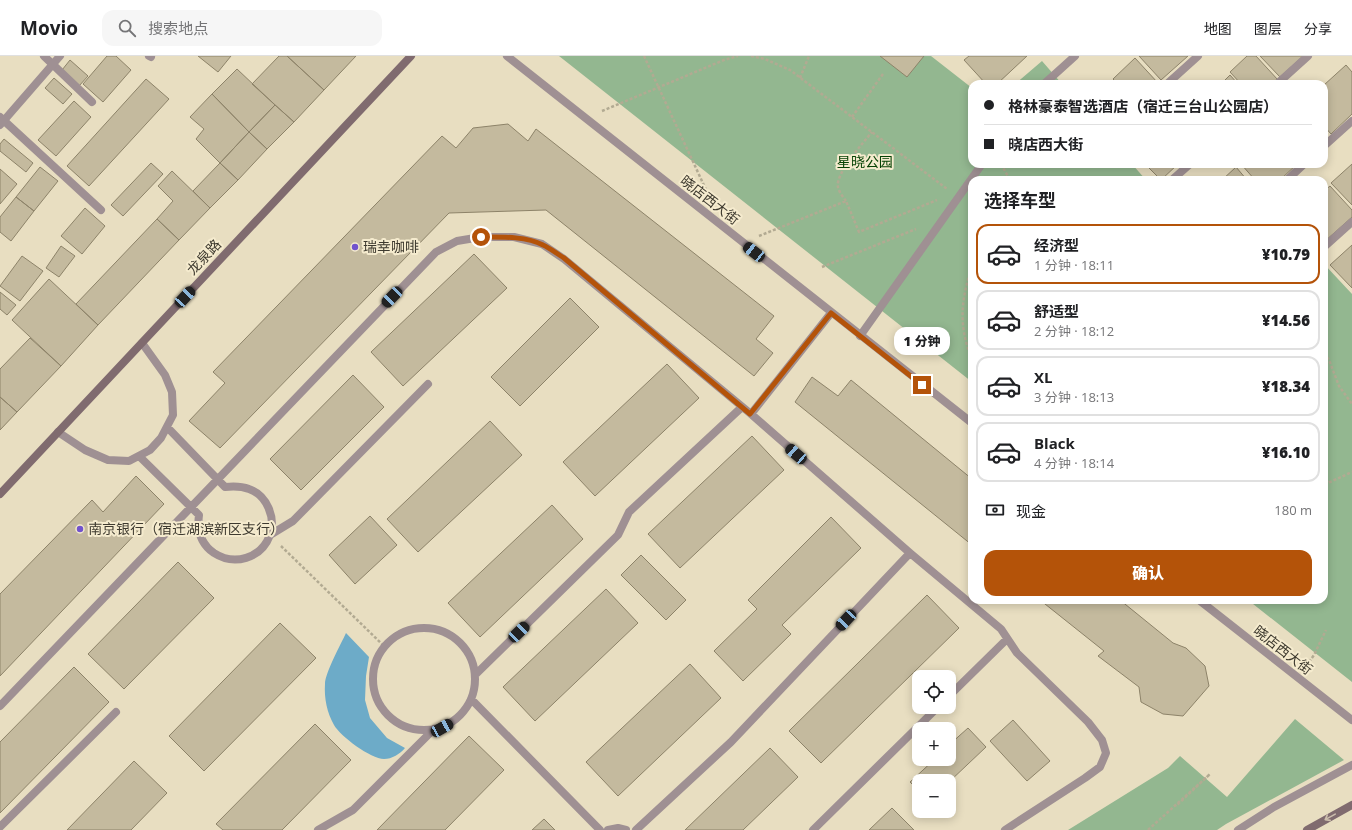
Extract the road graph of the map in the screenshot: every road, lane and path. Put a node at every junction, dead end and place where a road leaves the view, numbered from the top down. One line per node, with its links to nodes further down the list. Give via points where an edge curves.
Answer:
1 (44, 56): 12 (street)
2 (60, 56): 12 (street)
3 (411, 56): 45 (street, 龙泉路)
4 (507, 56): 21 (street, 晓店西大街)
5 (644, 56): 18 (path)
6 (738, 56): 18 (path)
7 (751, 56): 14 (path, via 790,70)
8 (809, 56): 14 (path)
9 (1075, 56): 15 (street)
10 (1198, 56): 16 (street)
11 (1308, 56): 17 (street)
12 (53, 64): 19 (street); 22 (street)
13 (883, 74): 20 (path)
14 (800, 78): 20 (path)
15 (1048, 80)
16 (1171, 80)
17 (1281, 80)
18 (659, 87): 21 (path); 34 (path)
19 (92, 102)
20 (852, 117): 24 (path)
21 (585, 118): 39 (street, 晓店西大街)
22 (1, 121): 36 (street)
23 (1352, 121): 25 (street)
24 (872, 132): 33 (path); 35 (path, via 841,172 838,187)
25 (1328, 142)
26 (979, 168): 29 (street)
27 (1185, 168): 30 (street)
28 (1300, 168): 31 (street)
29 (972, 176)
30 (1176, 176)
31 (1291, 176)
32 (968, 181): 33 (street)
33 (955, 196): 35 (path, via 859,232); 44 (street)
34 (711, 201)
35 (846, 201): 39 (path)
36 (101, 210)
37 (1352, 222): 40 (street)
38 (916, 229): 41 (path)
39 (743, 243): 43 (street, 晓店西大街)
40 (1328, 244)
41 (822, 267)
42 (968, 279): 46 (path, via 962,315)
43 (831, 313): 44 (street, 晓店西大街); 51 (street)
44 (860, 336): 52 (street, 晓店西大街)
45 (142, 343): 53 (street, via 165,375 172,392 173,415); 54 (street, 龙泉路)
46 (968, 349)
47 (1328, 359): 49 (path, via 1339,386)
48 (428, 384): 61 (street, via 293,521)
49 (1352, 404)
50 (742, 407): 51 (street); 57 (street, via 564,258 542,244 514,237 481,237 457,241 436,252); 69 (street, via 629,512 618,535)
51 (750, 414): 62 (street)
52 (968, 421)
53 (167, 427): 55 (street, via 150,450); 57 (street)
54 (58, 432): 55 (street, via 85,450 108,460 129,461); 59 (street, 龙泉路)
55 (138, 456): 60 (street)
56 (1352, 472): 58 (path)
57 (218, 480): 60 (street); 61 (street, via 225,487 238,486 250,489 265,500 272,524)
58 (1328, 483)
59 (0, 494)
60 (192, 508): 61 (street, via 199,515 198,530 203,541 220,557 230,560 250,557 265,545); 73 (street)
61 (270, 535): 68 (path)
62 (910, 553): 63 (street); 86 (street, via 731,742)
63 (968, 601)
64 (971, 604): 67 (street, via 1001,629)
65 (1204, 604): 70 (street, 晓店西大街)
66 (1326, 630): 70 (path, via 1314,655)
67 (1007, 639): 71 (street); 88 (street, via 1017,653 1088,722 1102,740 1106,754 1100,767 1086,778)
68 (384, 646): 69 (street, via 397,635 413,629 431,628 447,633 461,644 471,658); 77 (street, via 375,662 372,678 375,695 382,710 394,722 409,729)
69 (475, 674): 72 (street)
70 (1298, 677): 76 (street, 晓店西大街)
71 (956, 689)
72 (471, 699): 77 (street, via 456,719 442,728); 83 (street)
73 (0, 706)
74 (116, 712): 81 (street)
75 (931, 714): 87 (street)
76 (1352, 720)
77 (434, 729): 82 (street, via 354,810)
78 (1352, 765): 90 (street, via 1274,807)
79 (1352, 805): 91 (street, one-way to 91)
80 (1176, 806): 89 (path, via 1210,774)
81 (0, 827)
82 (318, 830)
83 (600, 830)
84 (608, 830): 85 (street)
85 (626, 830)
86 (636, 830)
87 (814, 830)
88 (1005, 830)
89 (1148, 830)
90 (1238, 830)
91 (1307, 830)

